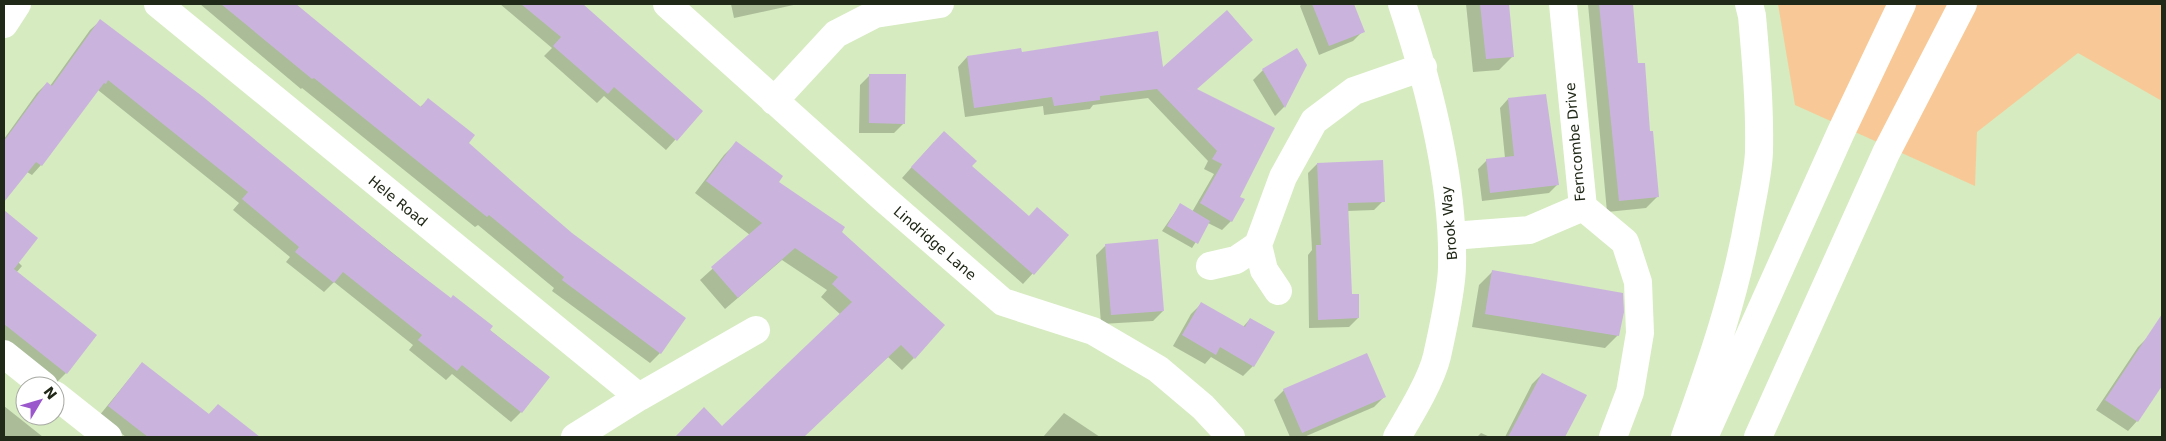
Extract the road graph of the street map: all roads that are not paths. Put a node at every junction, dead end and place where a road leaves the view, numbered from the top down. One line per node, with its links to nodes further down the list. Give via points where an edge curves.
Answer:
1 (17, 4): 10 (main road)
2 (158, 4): 21 (main road, Hele Road)
3 (667, 4): 12 (main road, Lindridge Lane)
4 (940, 4): 12 (main road, via 875,14 836,34)
5 (1402, 4): 11 (main road, Brook Way)
6 (1563, 4): 13 (main road, Ferncombe Drive)
7 (1749, 4): 28 (main road, via 1759,93 1758,154 1752,202 1740,266 1722,332)
8 (1902, 4): 29 (main road)
9 (1963, 4): 30 (main road, via 1886,153)
10 (4, 24)
11 (1423, 67): 14 (main road, Brook Way, via 1444,170); 15 (main road, via 1354,91 1314,121 1283,177)
12 (774, 100): 25 (main road, Lindridge Lane, via 1003,302 1093,331 1158,369 1203,407)
13 (1583, 207): 14 (main road, Ferncombe Drive, via 1530,230); 27 (main road, via 1625,242 1638,282 1640,333 1630,392)
14 (1452, 236): 26 (main road, Brook Way, via 1452,269 1436,358)
15 (1258, 245): 16 (main road, via 1236,260); 17 (main road, via 1264,270)
16 (1210, 266)
17 (1278, 291)
18 (756, 330): 21 (main road)
19 (4, 354): 20 (main road)
20 (32, 376)
21 (639, 397): 24 (main road)
22 (65, 403): 23 (main road)
23 (108, 437)
24 (574, 437)
25 (1231, 437)
26 (1397, 437)
27 (1613, 437)
28 (1684, 437)
29 (1704, 437)
30 (1758, 437)

